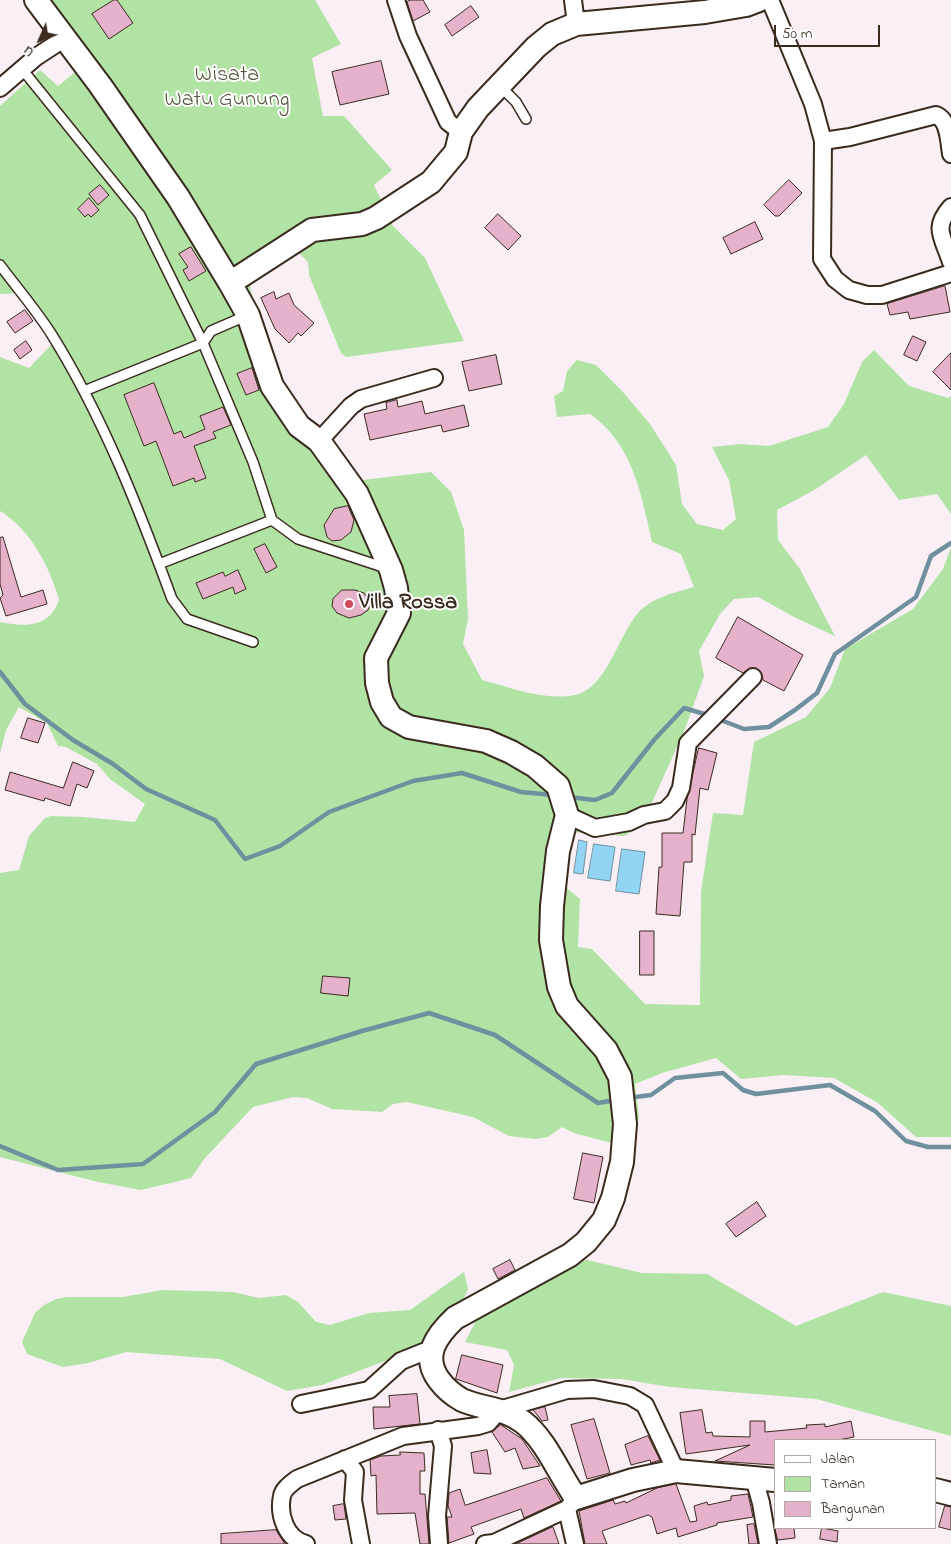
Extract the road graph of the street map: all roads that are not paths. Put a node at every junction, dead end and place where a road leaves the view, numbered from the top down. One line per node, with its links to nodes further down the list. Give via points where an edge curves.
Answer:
1 (36, 0): 7 (street)
2 (396, 0): 12 (street, via 408,36 448,122)
3 (573, 0): 6 (street)
4 (759, 0): 6 (street, via 705,12)
5 (770, 0): 13 (street, via 813,104)
6 (576, 24): 9 (street, via 552,34 536,47)
7 (65, 38): 8 (street); 19 (street, via 178,197)
8 (22, 69): 10 (street); 21 (lane, via 140,215)
9 (500, 86): 11 (lane, via 516,102); 12 (street, via 478,108)
10 (0, 88)
11 (526, 119)
12 (461, 132): 19 (street, via 456,152 444,169 431,182 376,218 362,224 312,230)
13 (823, 141): 14 (street, via 936,115 945,123); 18 (street, via 822,259 834,278 849,290 882,295)
14 (951, 154)
15 (951, 207): 16 (street, via 941,218 939,226)
16 (951, 262)
17 (0, 265): 23 (lane, via 51,334)
18 (951, 274)
19 (230, 283): 20 (street)
20 (248, 315): 21 (lane, via 211,331); 24 (street, via 272,386 299,426)
21 (203, 343): 23 (lane); 25 (lane, via 253,462)
22 (434, 378): 24 (street, via 361,399)
23 (84, 391): 26 (lane, via 114,453)
24 (320, 441): 27 (street, via 357,494)
25 (272, 520): 26 (lane); 27 (lane, via 298,539)
26 (159, 564): 28 (lane, via 172,599 187,619)
27 (391, 570): 30 (street, via 399,613 376,658 378,689 391,717 409,727 486,741 511,752 535,766)
28 (252, 642)
29 (753, 678): 30 (street, via 688,744 682,788 665,811 595,828)
30 (563, 801): 31 (street, via 552,906 552,940 559,987 567,1006 606,1050 620,1077 625,1124 622,1162 614,1198 604,1220 586,1242 570,1255 455,1318 442,1330)
31 (431, 1349): 32 (street, via 401,1360 369,1390); 33 (street, via 433,1373 450,1392 462,1400)
32 (301, 1404)
33 (499, 1410): 34 (street, via 488,1423); 36 (street, via 567,1390 594,1388 630,1396 640,1400 651,1413); 40 (street, via 524,1423 542,1445)
34 (438, 1430): 35 (street, via 403,1436); 43 (street, via 443,1446)
35 (345, 1459): 41 (street, via 297,1479 282,1496 288,1534 296,1542); 42 (street, via 355,1472 353,1500)
36 (676, 1471): 37 (street); 40 (street, via 634,1480)
37 (764, 1479): 46 (street, via 761,1503)
38 (936, 1490): 39 (street)
39 (951, 1494)
40 (571, 1503): 44 (street); 45 (street)
41 (306, 1544)
42 (361, 1544)
43 (439, 1544)
44 (491, 1544)
45 (575, 1544)
46 (768, 1544)

